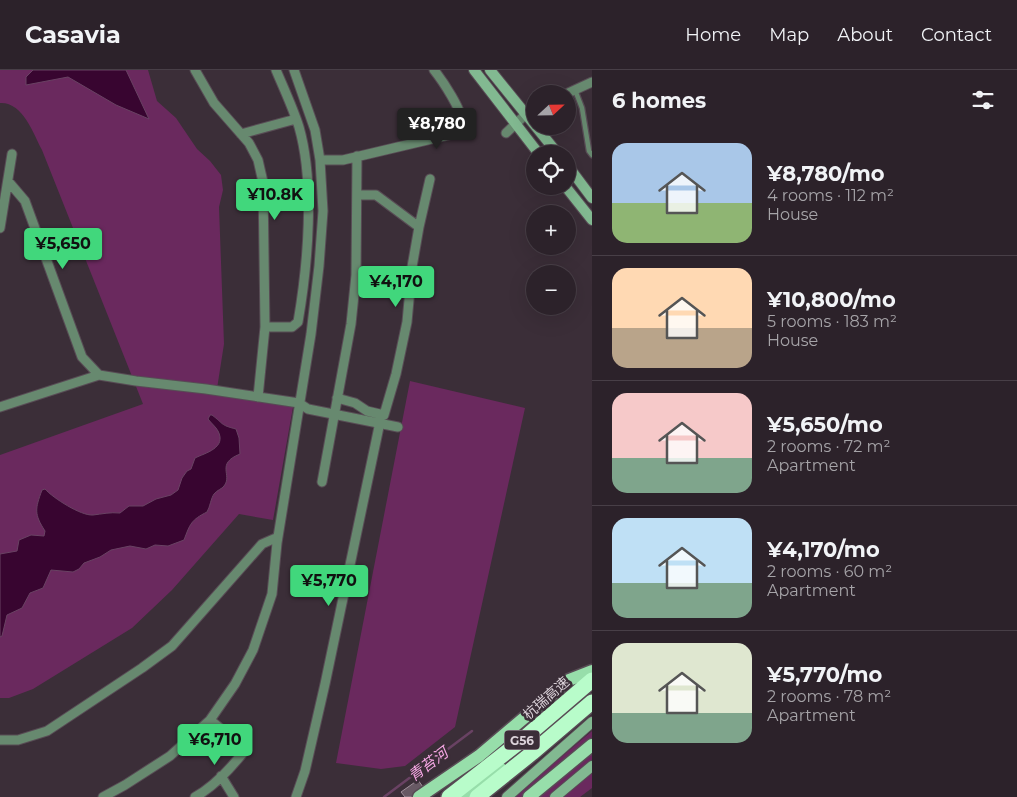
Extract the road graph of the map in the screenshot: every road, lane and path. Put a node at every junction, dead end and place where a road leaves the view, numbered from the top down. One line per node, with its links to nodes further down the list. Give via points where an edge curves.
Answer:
1 (195, 70): 14 (street, via 214,103)
2 (276, 70): 11 (street)
3 (294, 70): 20 (street, via 315,130)
4 (434, 70): 18 (street, via 460,113 461,129 457,133)
5 (474, 70): 12 (main road)
6 (490, 70): 10 (main road)
7 (592, 82): 8 (street)
8 (576, 90)
9 (576, 93): 19 (lane)
10 (525, 115): 12 (street); 16 (main road)
11 (296, 119): 14 (street); 30 (street, via 306,167 308,223 302,297 298,322 292,327)
12 (516, 124): 13 (street); 15 (main road)
13 (506, 133)
14 (241, 134): 30 (street, via 258,160 263,182)
15 (532, 145)
16 (550, 145)
17 (12, 154): 23 (street)
18 (357, 156): 20 (street, via 344,160); 24 (street)
19 (592, 156)
20 (320, 160): 34 (street, via 323,211 319,266)
21 (576, 177): 26 (main road)
22 (430, 179): 28 (street)
23 (8, 181): 29 (street); 31 (street, via 25,201 82,356)
24 (358, 195): 28 (street, via 376,195); 33 (street, via 356,276)
25 (572, 195): 27 (main road)
26 (592, 198)
27 (592, 220)
28 (419, 227): 33 (street, via 407,322 384,415)
29 (0, 228)
30 (265, 327): 32 (street)
31 (99, 375): 32 (street); 35 (street)
32 (258, 397): 34 (street)
33 (338, 398): 36 (street)
34 (299, 403): 36 (street, via 308,409); 40 (street)
35 (0, 407)
36 (334, 414): 37 (street); 39 (street)
37 (380, 422): 38 (street); 54 (street, via 325,684)
38 (398, 427)
39 (322, 482)
40 (278, 537): 45 (street, via 272,594 261,630 235,684); 47 (street, via 262,544 172,646 142,668 47,731 18,740)
41 (592, 671): 55 (main road, via 569,680 478,756)
42 (592, 680): 56 (highway, 杭瑞高速 / G56)
43 (592, 694): 57 (main road)
44 (592, 702): 58 (highway, G56)
45 (210, 720): 50 (street, via 246,749); 51 (street, via 170,756)
46 (592, 722): 59 (main road)
47 (0, 740)
48 (592, 746): 60 (main road)
49 (592, 766): 61 (main road)
50 (221, 776): 52 (street); 53 (street)
51 (103, 797)
52 (195, 797)
53 (234, 797)
54 (296, 797)
55 (419, 797)
56 (449, 797)
57 (463, 797)
58 (477, 797)
59 (507, 797)
60 (529, 797)
61 (555, 797)

